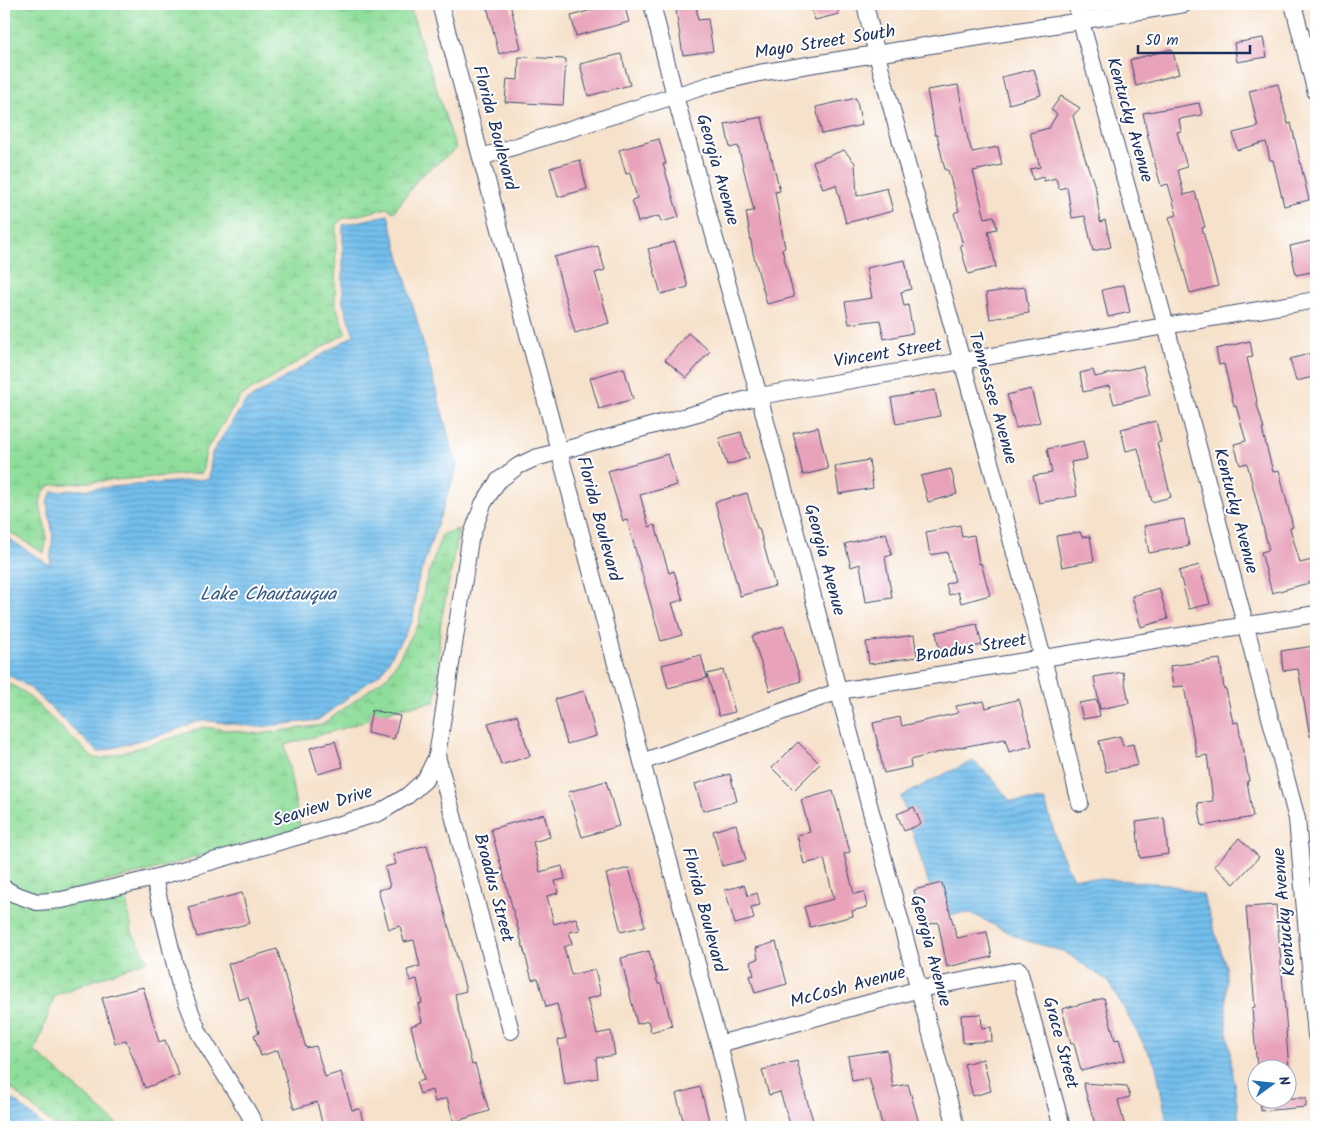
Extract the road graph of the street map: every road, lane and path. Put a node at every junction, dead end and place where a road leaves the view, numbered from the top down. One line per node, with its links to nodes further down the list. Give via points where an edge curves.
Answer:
1 (440, 4): 11 (street, Florida Boulevard)
2 (652, 4): 10 (street, Georgia Avenue)
3 (865, 4): 8 (street, Tennessee Avenue)
4 (1076, 4): 7 (street, Kentucky Avenue)
5 (1184, 4): 7 (street, Mayo Street South)
6 (1293, 4): 9 (street)
7 (1081, 21): 8 (street, Mayo Street South); 13 (street, Kentucky Avenue)
8 (877, 55): 10 (street, Mayo Street South, via 759,73); 14 (street, Tennessee Avenue)
9 (1316, 93)
10 (676, 96): 11 (street, Mayo Street South); 15 (street, Georgia Avenue)
11 (482, 157): 16 (street, Florida Boulevard)
12 (1316, 300): 13 (street, Vincent Street)
13 (1166, 326): 14 (street, Vincent Street); 18 (street, Kentucky Avenue)
14 (961, 362): 15 (street, Vincent Street); 19 (street, Tennessee Avenue)
15 (758, 396): 16 (street, Vincent Street); 20 (street, Georgia Avenue)
16 (559, 452): 21 (street, Seaview Drive, via 518,466 498,481 482,504 470,540); 22 (street, Florida Boulevard)
17 (1316, 614): 18 (street, Broadus Street)
18 (1244, 626): 19 (street, Broadus Street); 29 (street, Kentucky Avenue, via 1297,818)
19 (1044, 658): 20 (street, Broadus Street); 23 (street, Tennessee Avenue)
20 (839, 690): 22 (street, Broadus Street); 27 (street, Georgia Avenue)
21 (437, 756): 24 (street, Seaview Drive, via 425,780 407,796 379,813); 28 (street, Broadus Street)
22 (642, 762): 30 (street, Florida Boulevard)
23 (1080, 803)
24 (154, 878): 25 (street, Seaview Drive, via 62,900 37,902); 31 (street, via 179,982 199,1033)
25 (4, 888)
26 (1019, 970): 27 (street, McCosh Avenue); 34 (street, Grace Street)
27 (920, 989): 30 (street, McCosh Avenue); 33 (street, Georgia Avenue)
28 (511, 1031)
29 (1316, 1036)
30 (719, 1044): 32 (street, Florida Boulevard)
31 (256, 1127)
32 (738, 1127)
33 (956, 1127)
34 (1062, 1127)

